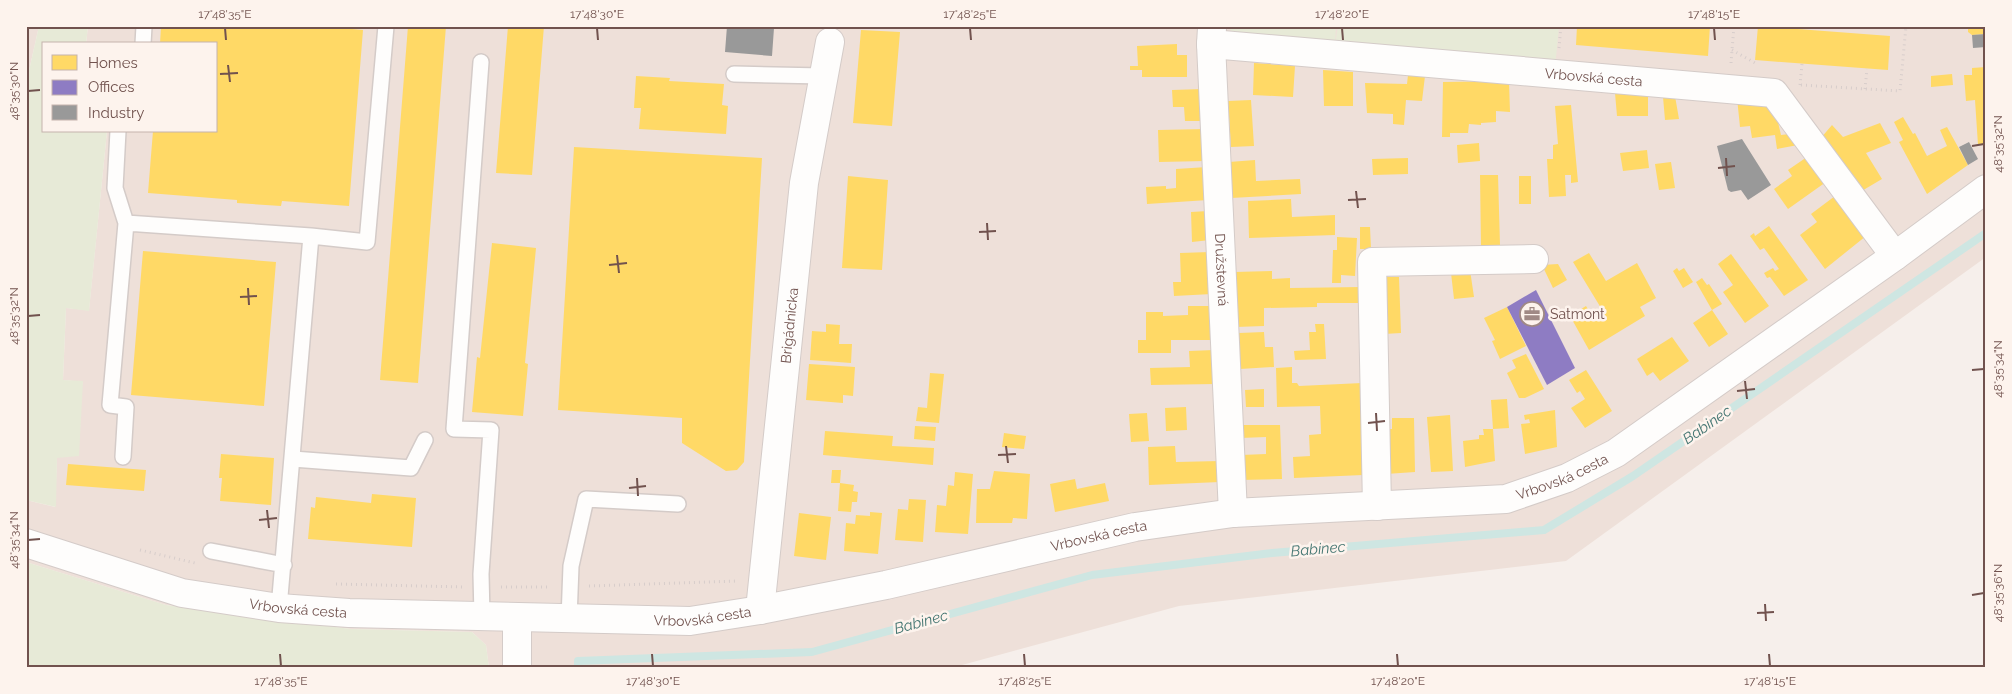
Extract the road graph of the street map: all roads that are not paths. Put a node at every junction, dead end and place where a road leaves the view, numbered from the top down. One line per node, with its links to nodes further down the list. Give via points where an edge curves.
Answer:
1 (144, 26): 4 (lane)
2 (386, 26): 12 (lane, via 367,242)
3 (1212, 35): 13 (street, Vrbovská cesta, via 1774,92); 20 (street, Družstevná)
4 (143, 42)
5 (830, 42): 8 (street, Brigádnicka)
6 (481, 62): 26 (lane, via 454,429 491,430)
7 (734, 74): 8 (lane)
8 (823, 76): 25 (street, Brigádnicka, via 804,183)
9 (118, 132): 11 (lane, via 115,188)
10 (1986, 190): 13 (street, Vrbovská cesta)
11 (126, 222): 12 (lane); 16 (lane, via 110,405 126,407)
12 (311, 236): 17 (lane)
13 (1895, 256): 19 (street, Vrbovská cesta, via 1616,453 1567,478 1506,499)
14 (1534, 259): 19 (street, via 1372,262)
15 (425, 440): 17 (lane, via 410,468)
16 (123, 457)
17 (293, 459): 23 (lane)
18 (678, 504): 28 (lane, via 586,499 571,566)
19 (1377, 506): 20 (street, Vrbovská cesta)
20 (1232, 513): 25 (street, Vrbovská cesta, via 1135,527 886,585)
21 (26, 543): 24 (street, Vrbovská cesta, via 182,593)
22 (211, 551): 23 (lane)
23 (284, 565): 24 (lane)
24 (279, 608): 26 (street, Vrbovská cesta)
25 (760, 610): 28 (street, Vrbovská cesta, via 690,621)
26 (482, 616): 27 (street, Vrbovská cesta)
27 (518, 618): 28 (street, Vrbovská cesta); 29 (street)
28 (569, 619)
29 (517, 668)

